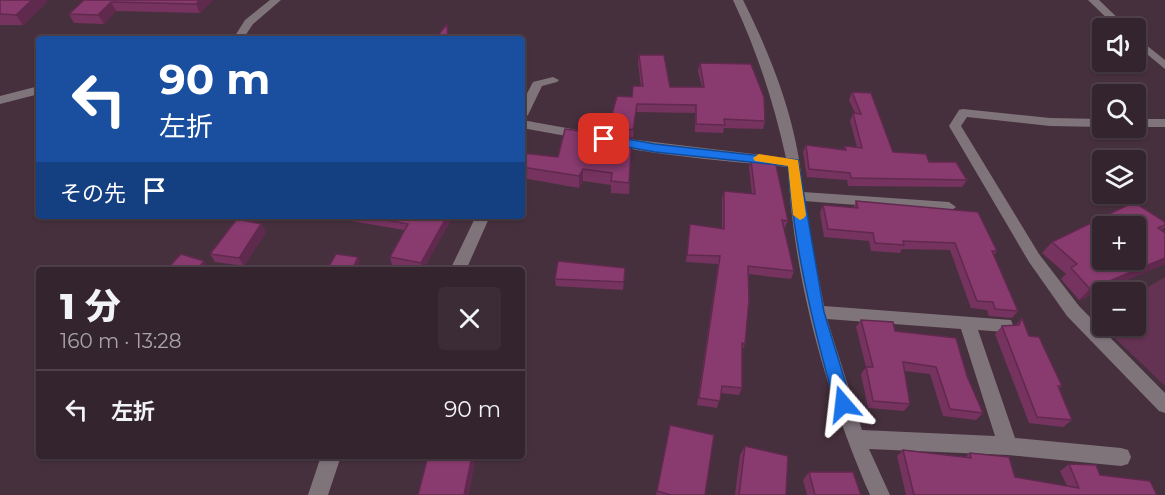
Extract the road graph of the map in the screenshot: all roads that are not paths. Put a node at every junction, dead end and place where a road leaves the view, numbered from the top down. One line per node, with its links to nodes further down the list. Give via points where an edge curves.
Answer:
1 (276, 0): 5 (street, via 249,22)
2 (738, 0): 16 (street, via 756,37 782,111)
3 (1093, 0): 4 (street)
4 (1112, 18)
5 (240, 36)
6 (1146, 49): 7 (street)
7 (1165, 66)
8 (553, 80): 11 (street, via 537,84)
9 (36, 91): 10 (street)
10 (0, 100)
11 (525, 109)
12 (1092, 123): 24 (street, via 963,113 955,126 1035,258 1073,311)
13 (1146, 123): 14 (street)
14 (1165, 123)
15 (525, 125): 16 (street, via 655,148)
16 (794, 163): 17 (street)
17 (796, 196): 18 (street); 21 (street)
18 (949, 207)
19 (482, 219): 20 (street)
20 (459, 267)
21 (817, 312): 22 (street); 25 (street)
22 (967, 322): 23 (street); 26 (street)
23 (1005, 325)
24 (1165, 405)
25 (855, 438): 26 (street); 30 (street)
26 (1008, 446): 27 (street)
27 (1121, 457)
28 (330, 459): 29 (street)
29 (318, 495)
30 (880, 495)

